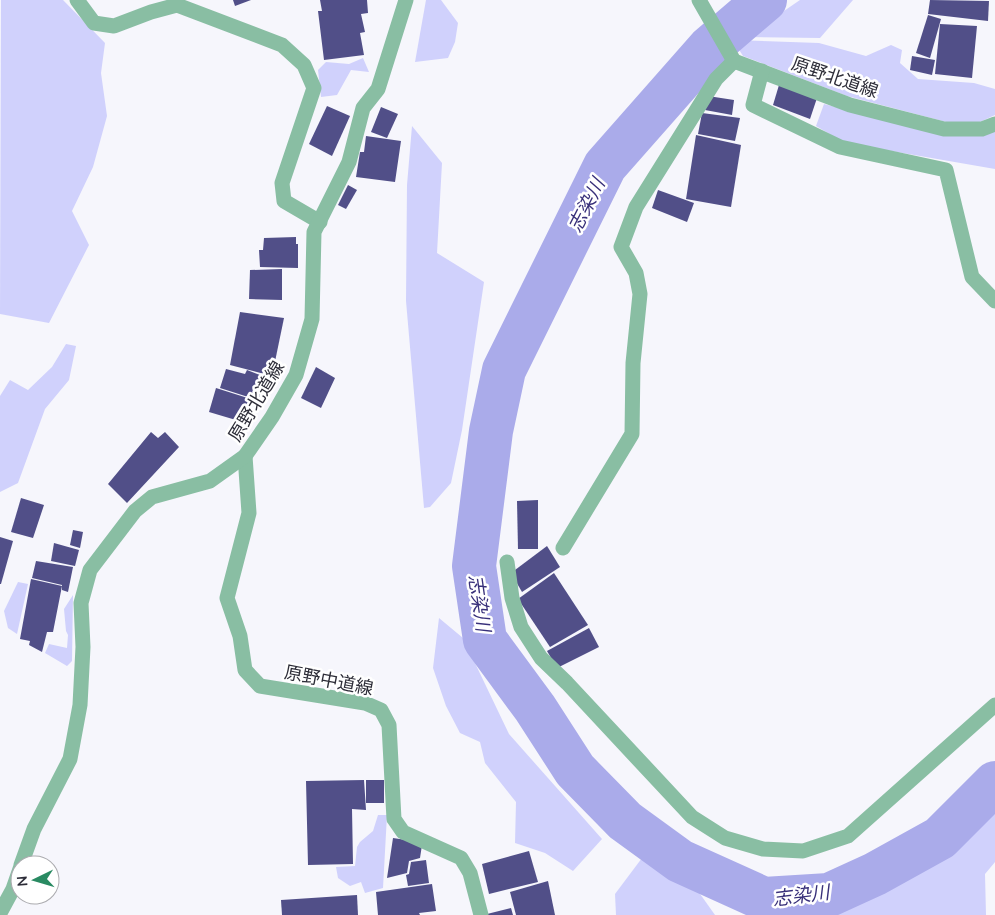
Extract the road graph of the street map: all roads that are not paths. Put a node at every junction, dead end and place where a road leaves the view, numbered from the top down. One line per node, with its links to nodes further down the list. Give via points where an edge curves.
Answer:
1 (77, 0): 7 (street, via 94,23 114,26 177,5 282,45 304,65 314,88 282,183 284,201)
2 (406, 0): 7 (street, 原野北道線, via 378,89 363,108 349,162)
3 (699, 0): 4 (street)
4 (734, 61): 5 (street, 原野北道線); 10 (street, via 716,79 636,207 621,247 636,273 640,294 633,362 632,434)
5 (762, 71): 6 (street, 原野北道線, via 850,105 944,128 982,129); 8 (street, via 753,105 840,147 946,170 972,277)
6 (995, 124)
7 (320, 222): 9 (street, 原野北道線, via 314,232 312,319 296,375)
8 (995, 301)
9 (245, 456): 13 (street, 原野北道線, via 210,481 152,497 135,511 90,570 81,603 80,705 70,758 34,830); 16 (street, 原野中道線, via 249,513 227,598 240,636 245,670 260,686 365,703 381,710 389,725 394,819 403,832 461,858 470,874)
10 (563, 548)
11 (507, 562): 12 (street, via 512,598 521,628 541,658 692,817 725,838 763,849 803,851 848,836)
12 (995, 705)
13 (25, 855)
14 (10, 895): 15 (street)
15 (0, 913)
16 (481, 915)

